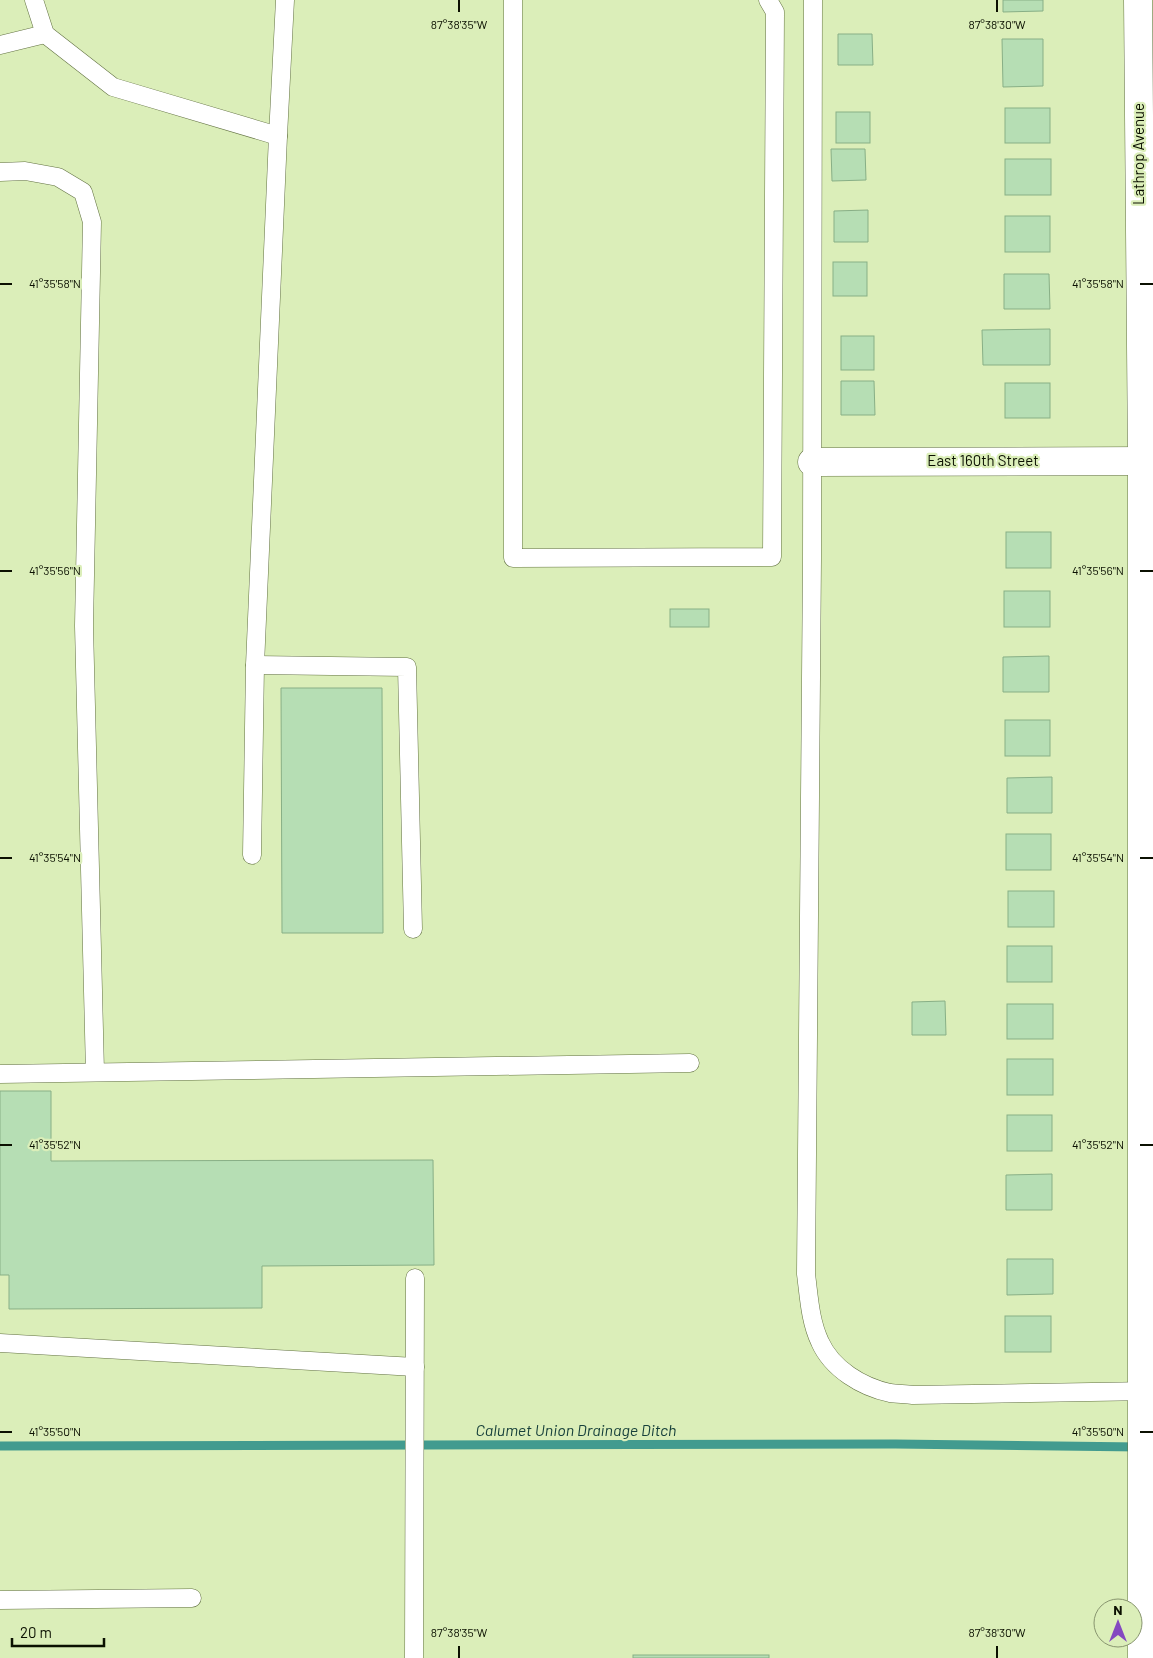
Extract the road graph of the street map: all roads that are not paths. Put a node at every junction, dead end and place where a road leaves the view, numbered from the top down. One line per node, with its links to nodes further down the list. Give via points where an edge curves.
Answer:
1 (34, 0): 7 (lane)
2 (285, 0): 9 (lane)
3 (513, 0): 4 (lane, via 513,558 772,557 775,12)
4 (768, 0)
5 (813, 0): 12 (lane)
6 (1138, 0): 11 (street, Lathrop Avenue)
7 (45, 34): 8 (lane); 9 (lane, via 112,87)
8 (0, 44)
9 (278, 136): 13 (lane)
10 (0, 172): 17 (lane, via 25,171 58,177 83,192 92,222 84,626)
11 (1147, 461): 12 (street, East 160th Street); 22 (street, Lathrop Avenue)
12 (812, 462): 22 (lane, via 806,1274 810,1311 820,1343 839,1370 889,1393)
13 (255, 665): 14 (lane); 15 (lane, via 407,667)
14 (252, 855)
15 (413, 929)
16 (690, 1063): 17 (lane)
17 (95, 1072): 18 (lane)
18 (0, 1074)
19 (415, 1278): 21 (lane)
20 (0, 1343): 21 (lane)
21 (415, 1367): 25 (lane)
22 (1147, 1391): 26 (street, Lathrop Avenue, via 1142,1421)
23 (192, 1598): 24 (lane)
24 (0, 1600)
25 (414, 1658)
26 (1142, 1658)

